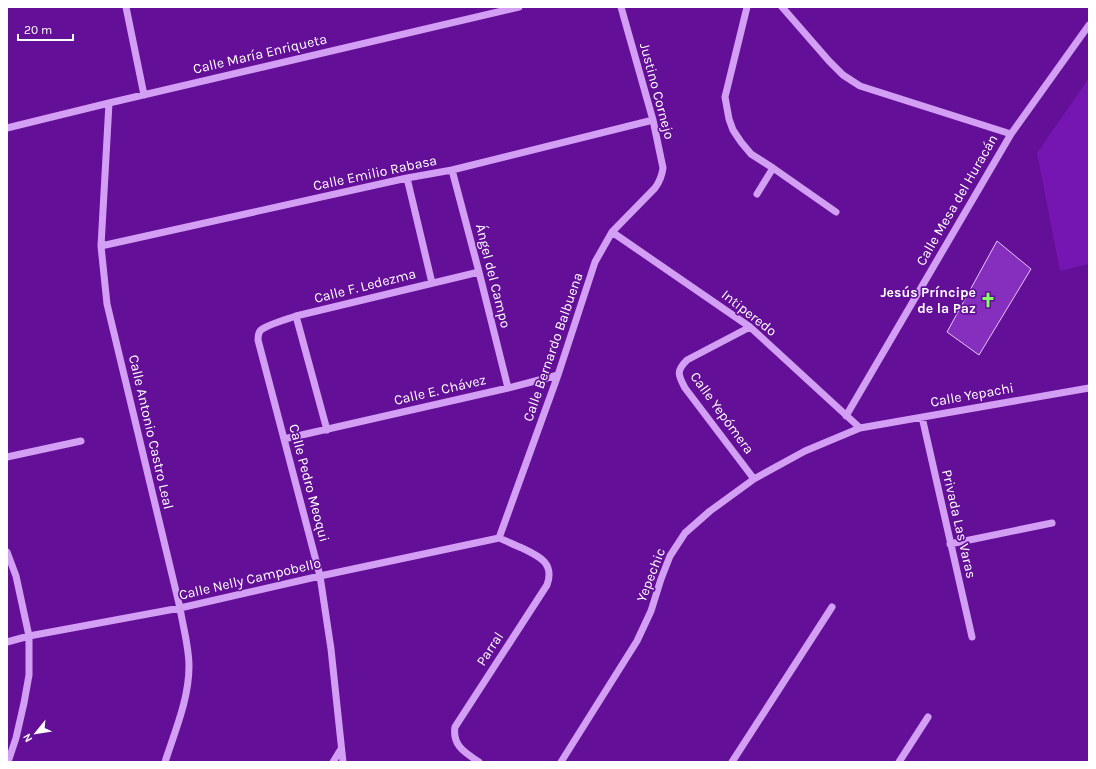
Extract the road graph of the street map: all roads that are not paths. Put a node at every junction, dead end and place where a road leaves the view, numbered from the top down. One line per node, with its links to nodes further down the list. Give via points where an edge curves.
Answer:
1 (126, 7): 7 (street)
2 (519, 7): 7 (street, Calle María Enriqueta)
3 (622, 7): 9 (street, Justino Cornejo)
4 (747, 7): 12 (street, via 725,97 733,130 741,142 751,154)
5 (782, 7): 11 (street, via 843,75 860,86)
6 (1089, 25): 11 (street, Calle Mesa del Huracán)
7 (144, 95): 8 (street, Calle María Enriqueta)
8 (109, 103): 10 (street, Calle María Enriqueta); 19 (street, Calle Antonio Castro Leal)
9 (653, 120): 13 (street, Calle Emilio Rabasa); 15 (street, Justino Cornejo, via 663,168)
10 (7, 128)
11 (1011, 134): 28 (street, Calle Mesa del Huracán)
12 (773, 168): 16 (street); 17 (street)
13 (452, 170): 14 (street, Calle Emilio Rabasa); 20 (street, Ángel del Campo)
14 (407, 178): 19 (street, Calle Emilio Rabasa); 21 (street)
15 (660, 182): 18 (street, Calle Bernardo Balbuena)
16 (757, 194)
17 (836, 212)
18 (612, 232): 23 (street, Intiperedo); 25 (street, Calle Bernardo Balbuena, via 595,262)
19 (101, 246): 42 (street, Calle Antonio Castro Leal, via 107,304)
20 (479, 272): 21 (street, Calle F. Ledezma); 26 (street, Ángel del Campo)
21 (432, 283): 22 (street, Calle F. Ledezma)
22 (296, 316): 24 (street, Calle F. Ledezma); 31 (street)
23 (750, 327): 28 (street, Intiperedo); 35 (street, Calle Yepómera, via 687,360 679,370 679,377)
24 (260, 331): 32 (street, Calle Pedro Meoqui, via 258,340)
25 (558, 375): 26 (street, Calle E. Chávez); 37 (street, Calle Bernardo Balbuena)
26 (508, 388): 31 (street, Calle E. Chávez)
27 (1089, 388): 29 (street, Calle Yepachi)
28 (846, 416): 30 (street, Intiperedo)
29 (922, 417): 30 (street, Calle Yepachi); 38 (street, Privada Las Varas)
30 (860, 428): 35 (street, Yepechic, via 805,451)
31 (327, 430): 32 (street, Calle E. Chávez)
32 (284, 439): 40 (street, Calle Pedro Meoqui)
33 (81, 441): 34 (street)
34 (7, 457)
35 (754, 479): 53 (street, Yepechic, via 685,533 670,556 651,611 637,641)
36 (1052, 523): 38 (street)
37 (499, 538): 40 (street, Calle Nelly Campobello); 52 (street, Parral, via 537,555 549,571 550,578 455,727 456,742)
38 (950, 544): 44 (street, Privada Las Varas)
39 (7, 552): 43 (street, via 16,576)
40 (320, 576): 42 (street, Calle Nelly Campobello); 47 (street, Calle Pedro Meoqui, via 331,649)
41 (832, 607): 54 (street)
42 (180, 608): 43 (street, Calle Nelly Campobello); 49 (street, Calle Antonio Castro Leal, via 188,652 188,683 184,704)
43 (29, 636): 45 (street, Calle Nelly Campobello); 48 (street, via 29,676 16,738)
44 (972, 637)
45 (7, 642)
46 (928, 717): 55 (street)
47 (341, 749): 50 (street); 51 (street, Calle Pedro Meoqui)
48 (8, 762)
49 (165, 762)
50 (333, 762)
51 (343, 762)
52 (479, 762)
53 (561, 762)
54 (732, 762)
55 (899, 762)

